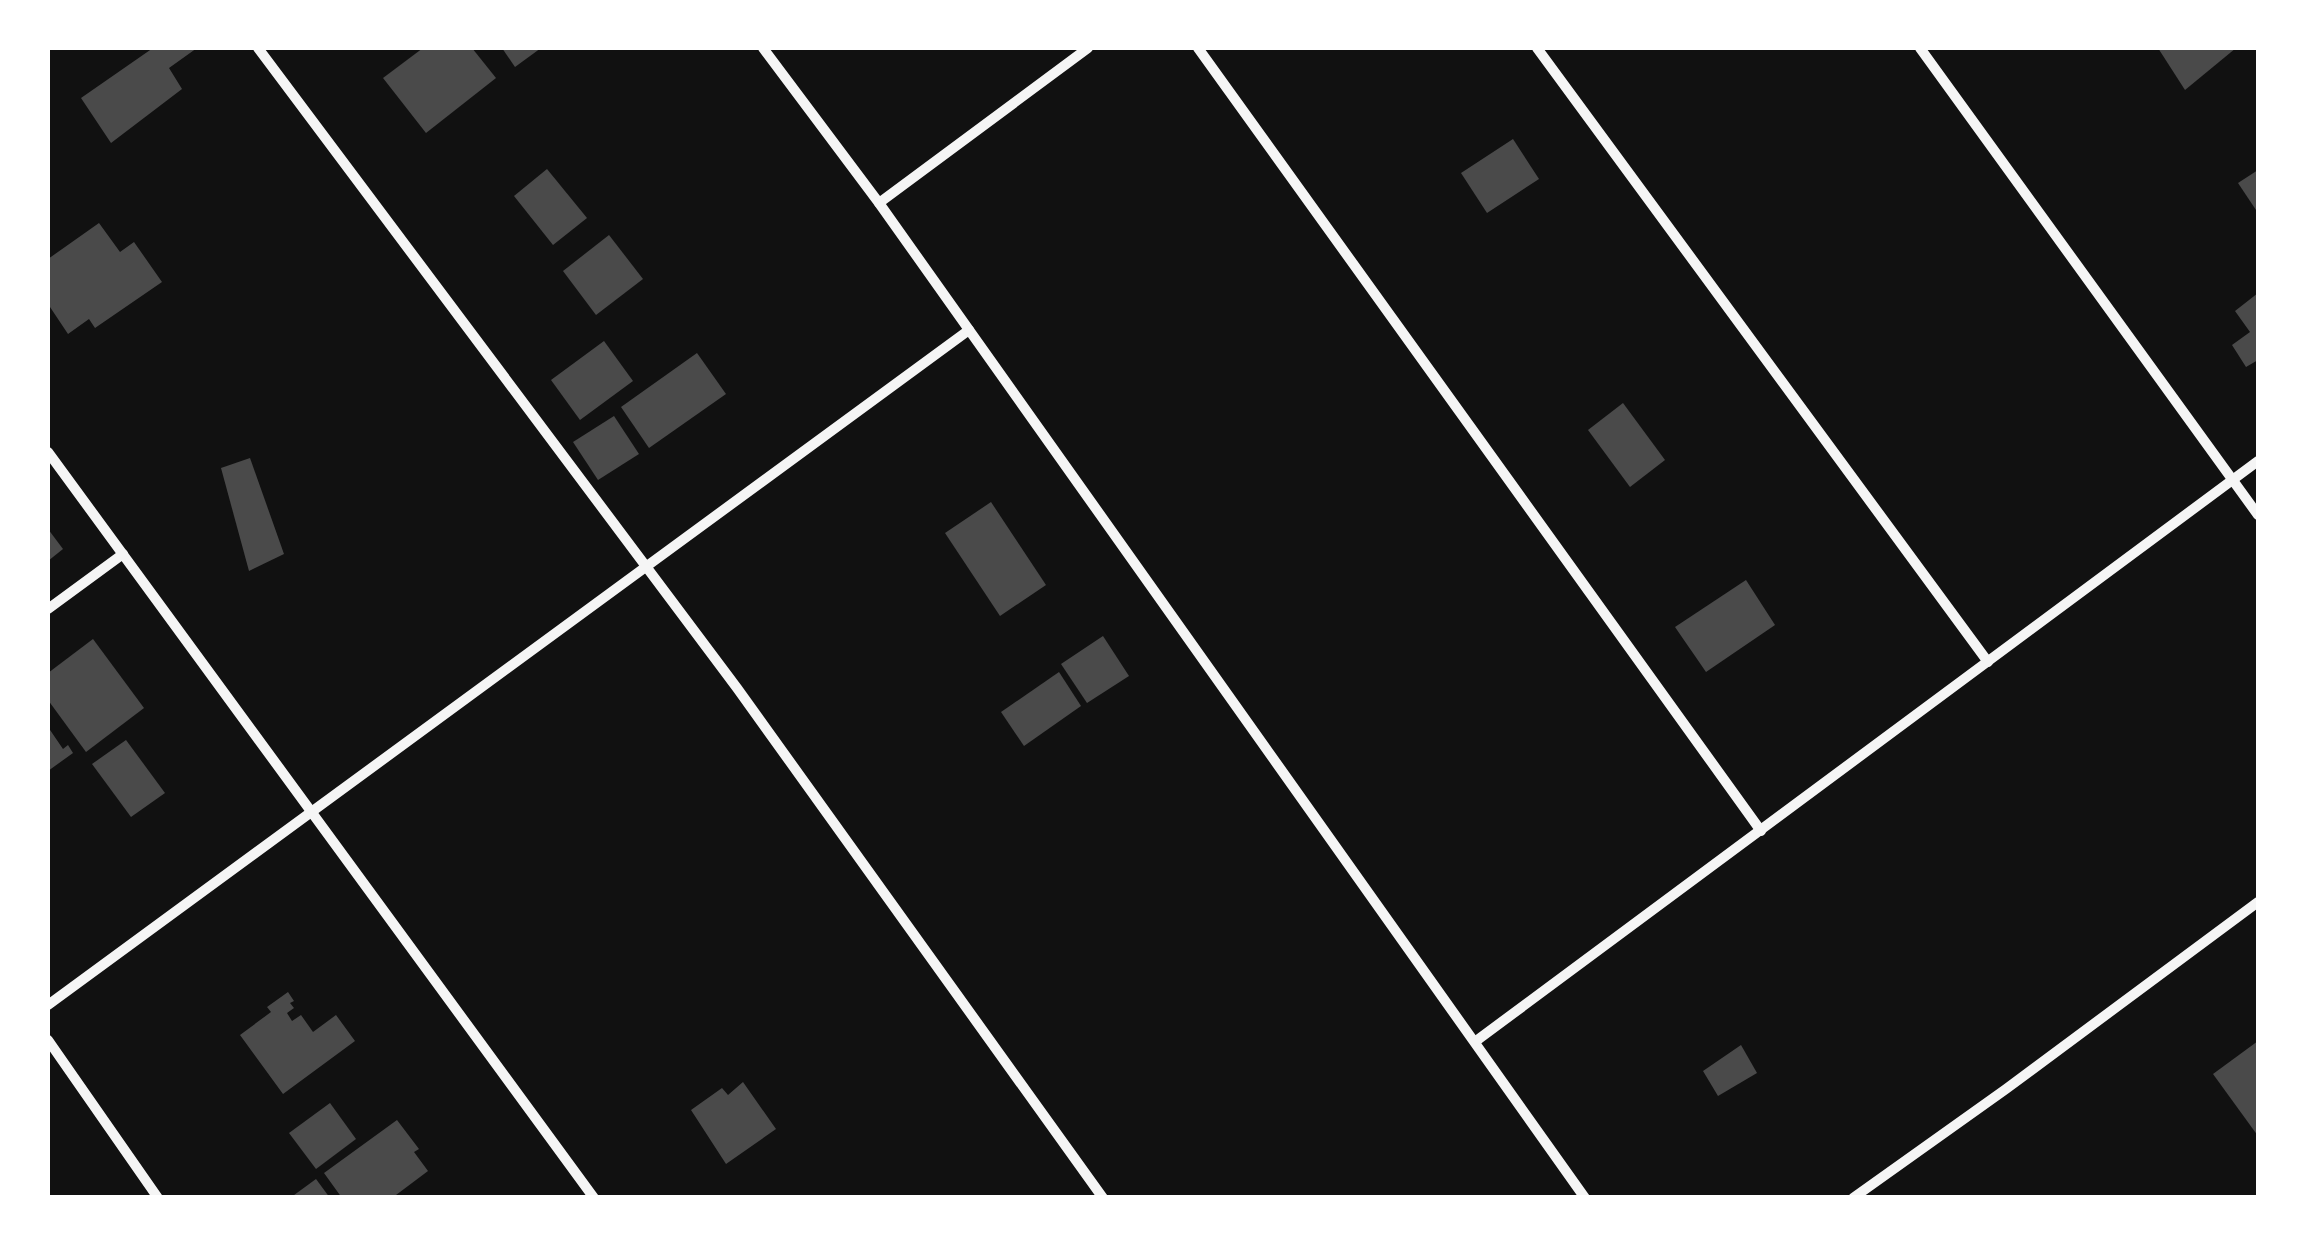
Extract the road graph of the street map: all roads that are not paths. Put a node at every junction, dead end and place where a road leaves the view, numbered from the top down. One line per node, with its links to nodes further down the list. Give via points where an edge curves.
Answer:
1 (258, 48): 14 (street)
2 (763, 48): 7 (street)
3 (1088, 48): 7 (street)
4 (1198, 48): 18 (street)
5 (1537, 48): 16 (street)
6 (1920, 48): 11 (street)
7 (878, 202): 8 (street)
8 (969, 330): 14 (street); 22 (street)
9 (48, 452): 13 (street)
10 (2258, 461): 11 (street)
11 (2233, 480): 12 (street); 16 (street)
12 (2258, 515)
13 (122, 554): 15 (street); 17 (street)
14 (646, 566): 17 (street); 25 (street)
15 (48, 609)
16 (1988, 662): 18 (street)
17 (311, 811): 20 (street); 24 (street)
18 (1761, 830): 22 (street)
19 (2258, 902): 27 (street)
20 (48, 1004)
21 (48, 1040): 23 (street)
22 (1476, 1041): 26 (street)
23 (158, 1198)
24 (594, 1198)
25 (1104, 1198)
26 (1585, 1198)
27 (1853, 1198)

